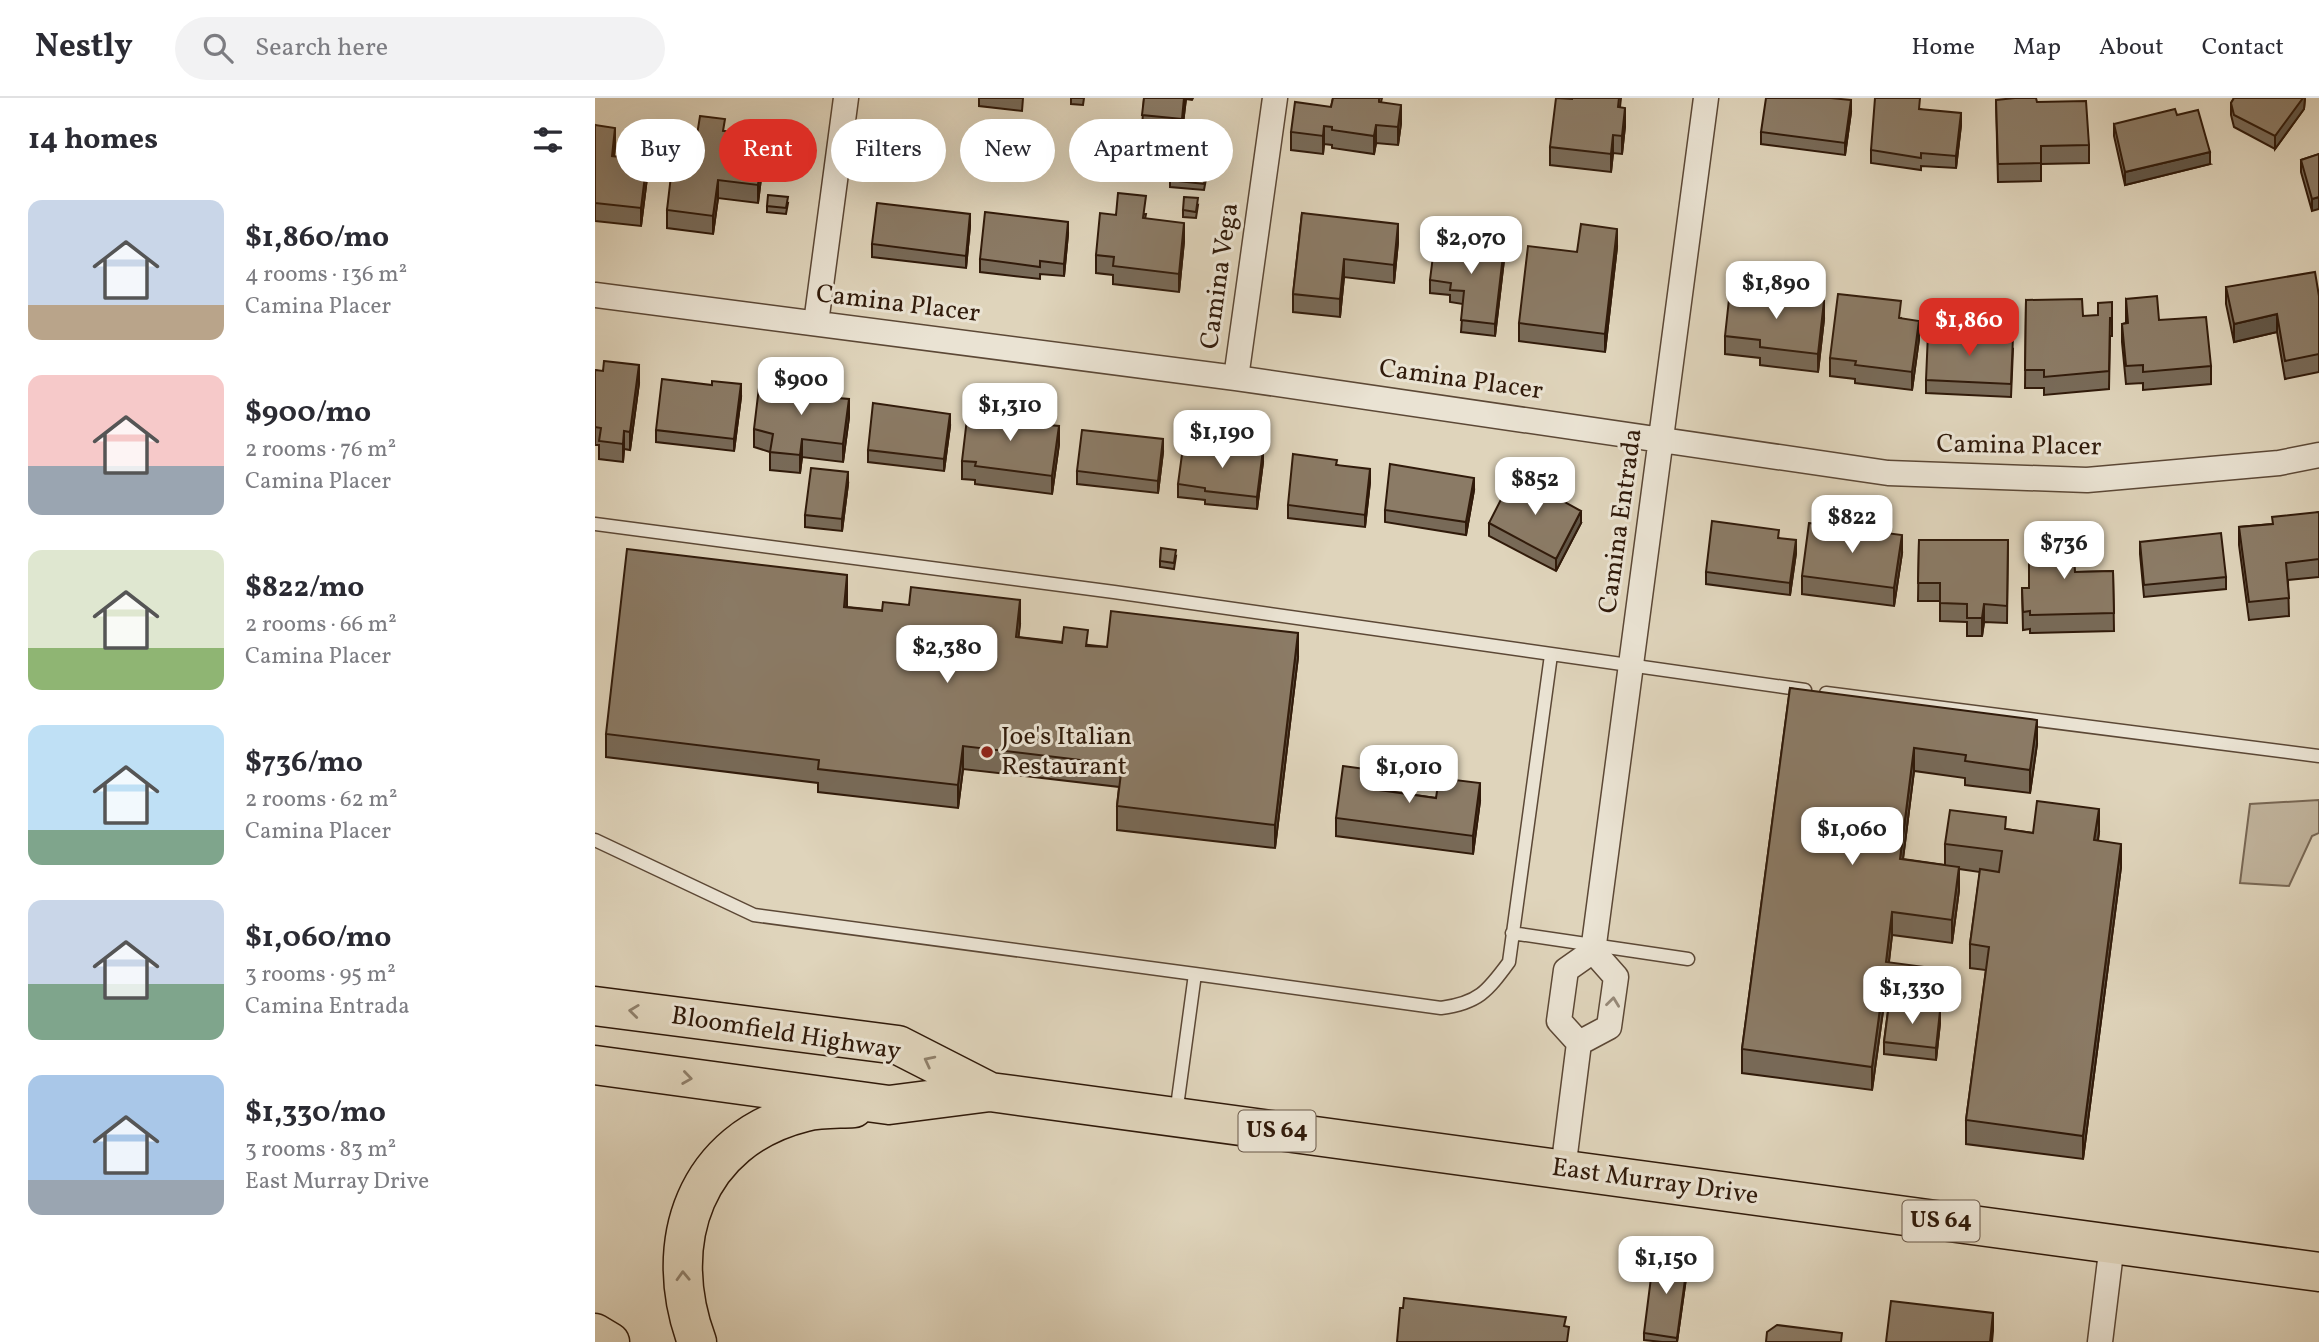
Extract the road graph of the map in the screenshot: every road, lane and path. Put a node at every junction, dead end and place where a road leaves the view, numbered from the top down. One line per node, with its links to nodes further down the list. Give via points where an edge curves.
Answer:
1 (846, 98): 5 (street)
2 (1275, 98): 6 (street, Camina Vega)
3 (1706, 98): 7 (street, Camina Entrada)
4 (595, 295): 5 (street, Camina Placer)
5 (816, 323): 6 (street, Camina Placer)
6 (1236, 378): 7 (street, Camina Placer)
7 (1663, 438): 8 (street, Camina Placer, via 1888,473 2087,480 2279,463); 11 (street, Camina Entrada)
8 (2319, 455)
9 (595, 524): 10 (lane)
10 (1551, 655): 11 (lane); 14 (lane)
11 (1632, 666): 12 (lane); 15 (street, Camina Entrada)
12 (2319, 757)
13 (595, 840): 17 (lane, via 754,915)
14 (1512, 933): 15 (lane); 17 (lane, via 1509,962 1490,989 1468,1005 1441,1008)
15 (1593, 948): 16 (lane); 19 (street, via 1566,970 1559,1021); 19 (street, one-way to 15, via 1609,1027 1616,977)
16 (1688, 959)
17 (1195, 974): 23 (lane)
18 (595, 1006): 21 (main road, Bloomfield Highway / US 64, one-way to 18, via 898,1045)
19 (1579, 1044): 24 (street)
20 (595, 1065): 22 (main road, Bloomfield Highway / US 64, one-way to 22)
21 (990, 1092): 22 (main road, Bloomfield Highway / US 64); 23 (main road, East Murray Drive / US 64)
22 (889, 1105): 29 (main road, one-way to 22, via 682,1281 684,1233 696,1198 720,1162 742,1140 774,1122 807,1111)
23 (1175, 1117): 24 (main road, East Murray Drive / US 64)
24 (1563, 1170): 25 (main road, East Murray Drive / US 64)
25 (2112, 1244): 26 (main road, East Murray Drive / US 64); 30 (street)
26 (2319, 1272)
27 (595, 1333): 28 (main road)
28 (610, 1342)
29 (697, 1342)
30 (2100, 1342)

